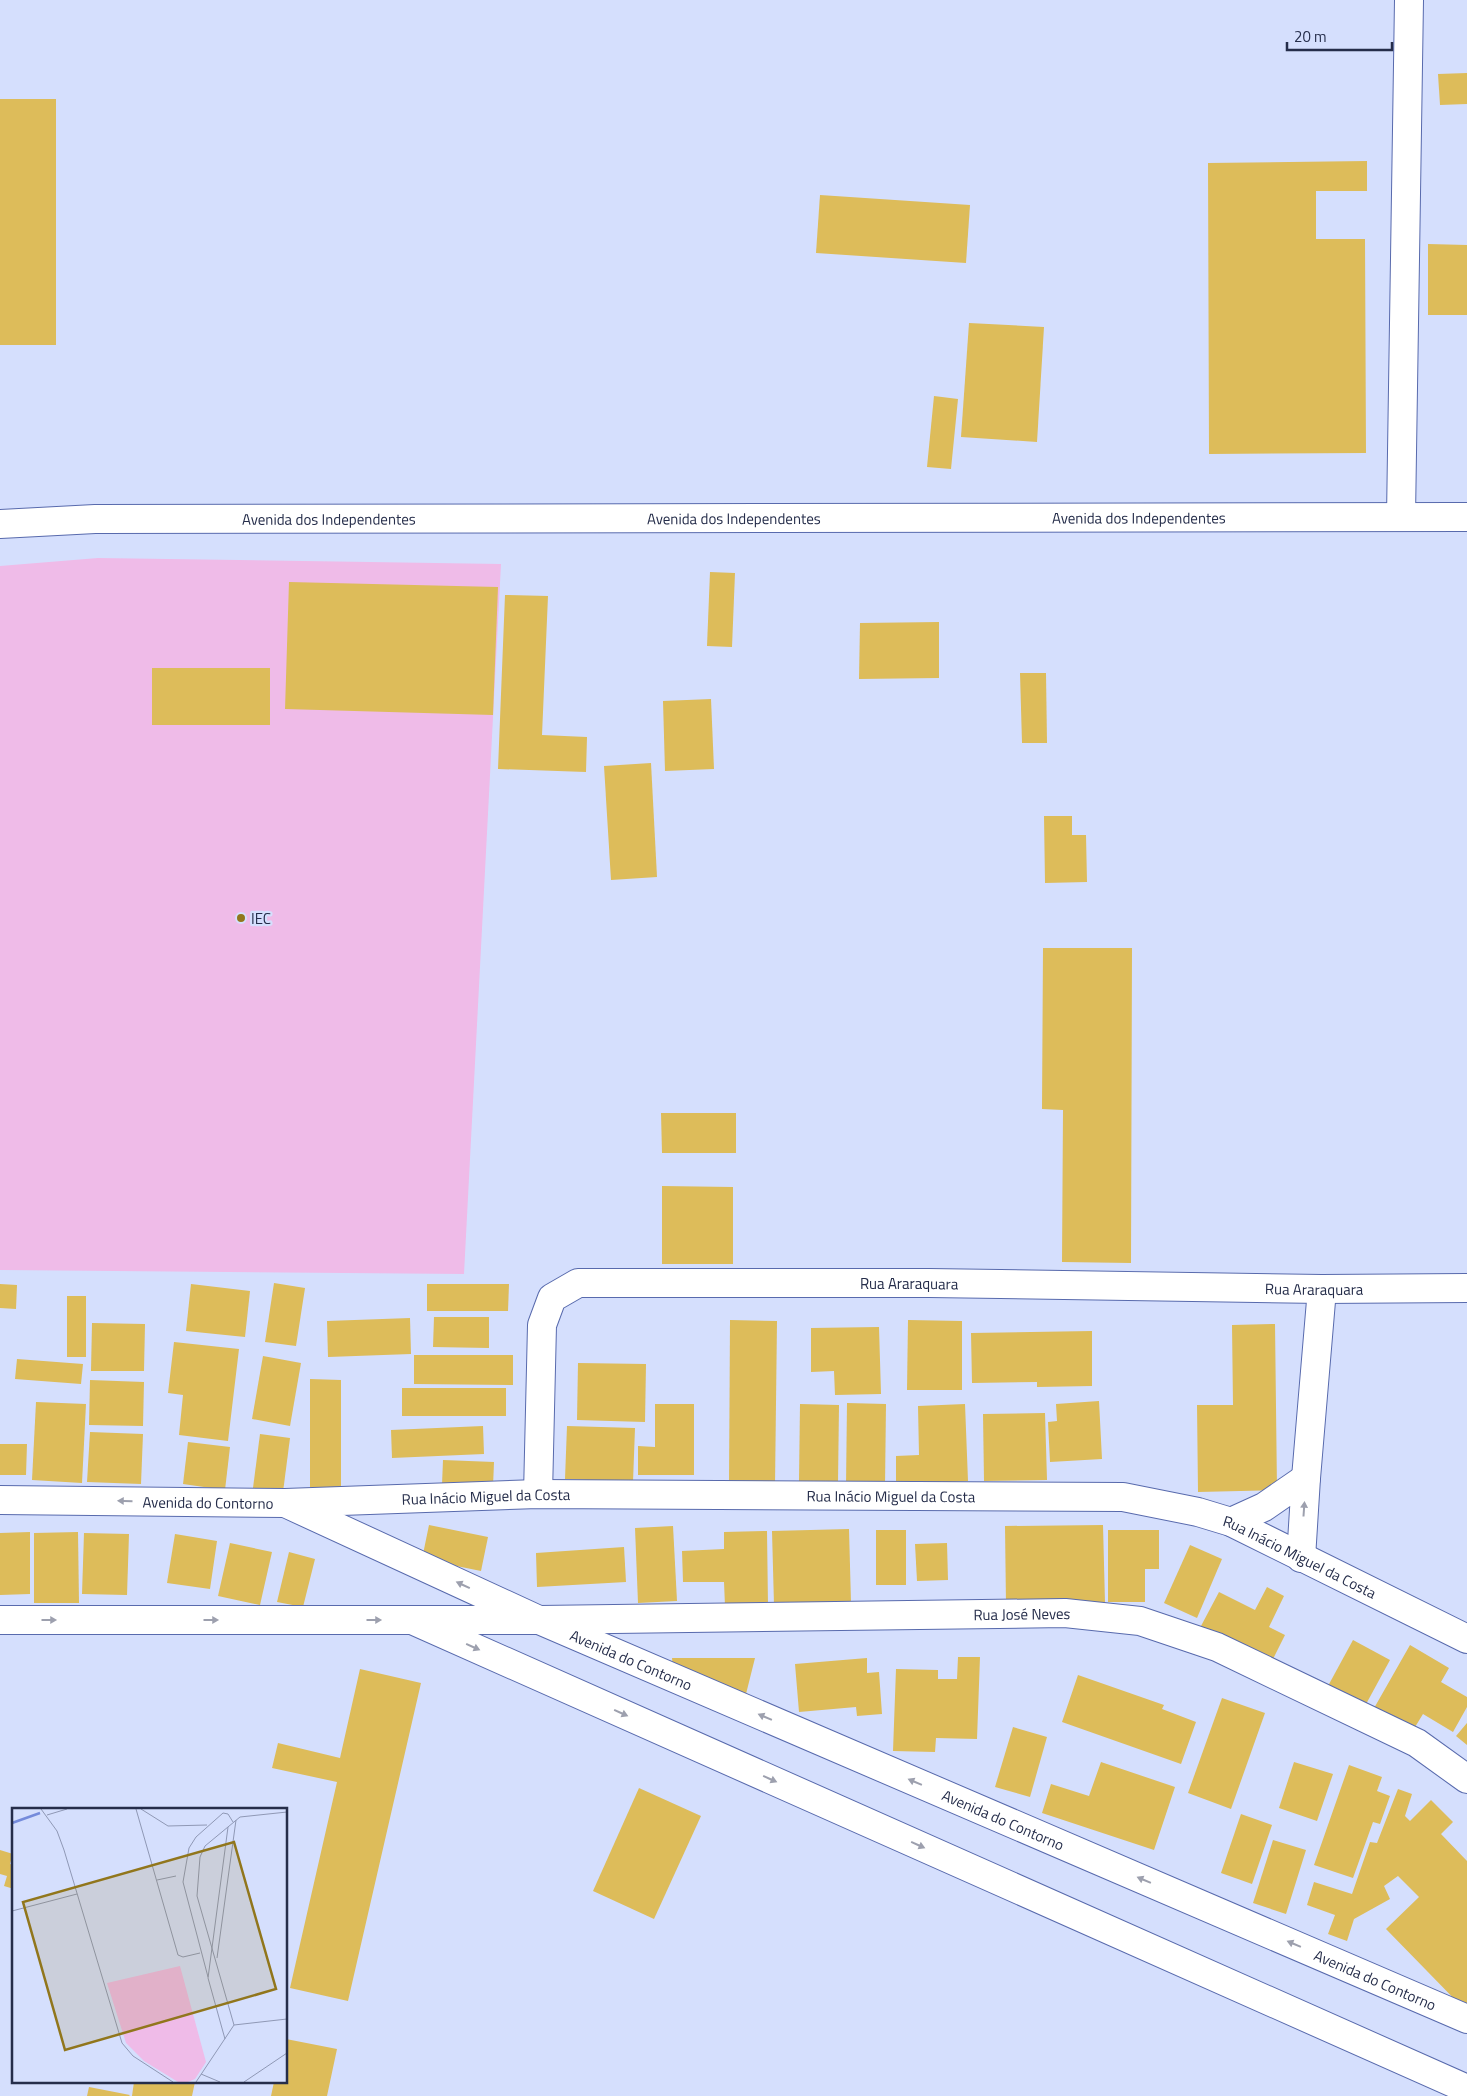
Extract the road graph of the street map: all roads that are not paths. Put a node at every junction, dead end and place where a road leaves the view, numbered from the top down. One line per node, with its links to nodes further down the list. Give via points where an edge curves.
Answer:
1 (1409, 0): 2 (street)
2 (1401, 517): 3 (street, Avenida dos Independentes); 4 (street, Avenida dos Independentes, via 95,519)
3 (1467, 517)
4 (0, 524)
5 (1467, 1288): 6 (street, Rua Araraquara)
6 (1322, 1289): 7 (street); 8 (street, Rua Araraquara, via 929,1283 578,1284 552,1298 542,1325)
7 (1306, 1478): 11 (street, via 1264,1507); 12 (street, one-way to 7)
8 (538, 1494): 10 (street, Rua Inácio Miguel da Costa); 11 (street, Rua Inácio Miguel da Costa, via 1123,1497)
9 (0, 1500): 10 (street, Avenida do Contorno, one-way to 9)
10 (284, 1503): 15 (street, Avenida do Contorno, one-way to 10)
11 (1231, 1522): 12 (street, Rua Inácio Miguel da Costa)
12 (1301, 1558): 16 (street, Rua Inácio Miguel da Costa)
13 (0, 1620): 14 (street, Avenida do Contorno, one-way to 14)
14 (412, 1620): 15 (street, Avenida do Contorno); 19 (street, one-way to 19)
15 (539, 1620): 17 (street, Rua José Neves, via 1065,1613 1140,1621 1217,1647 1417,1743); 18 (street, Avenida do Contorno, one-way to 15)
16 (1467, 1639)
17 (1467, 1779)
18 (1467, 2019)
19 (1467, 2089)

